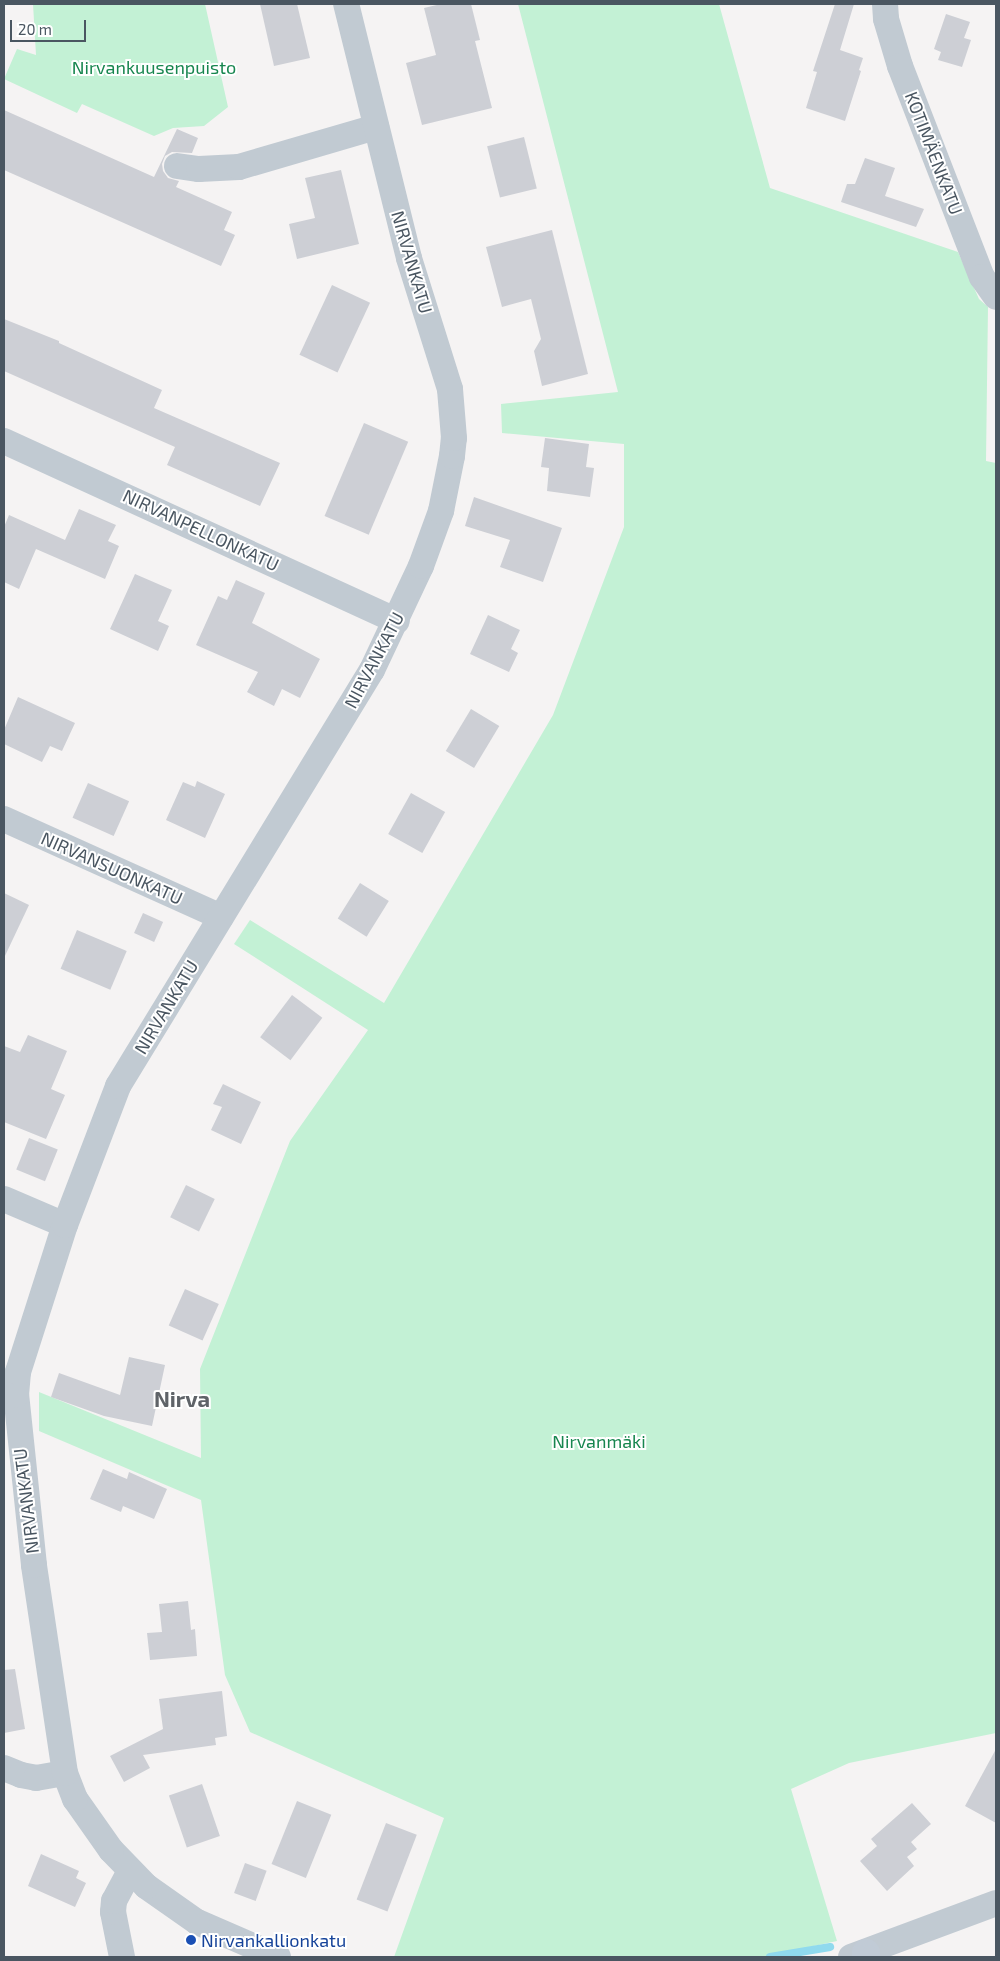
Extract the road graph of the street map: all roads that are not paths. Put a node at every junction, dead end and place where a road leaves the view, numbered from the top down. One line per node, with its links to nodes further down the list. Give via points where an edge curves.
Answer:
1 (346, 4): 3 (street, NIRVANKATU)
2 (885, 4): 5 (street, KOTIMÄENKATU, via 886,19 900,66 982,277)
3 (376, 128): 4 (street, via 239,167 199,169); 7 (street, NIRVANKATU, via 409,258 448,377 454,438 438,521)
4 (176, 166)
5 (996, 296)
6 (4, 441): 7 (street, NIRVANPELLONKATU)
7 (397, 621): 9 (street, NIRVANKATU, via 372,670)
8 (4, 819): 9 (street, NIRVANSUONKATU)
9 (220, 917): 11 (street, NIRVANKATU, via 118,1086)
10 (4, 1199): 11 (street)
11 (65, 1224): 12 (street, NIRVANKATU)
12 (10, 1393): 14 (street, NIRVANKATU)
13 (4, 1768): 14 (street, via 21,1776 36,1778)
14 (64, 1773): 15 (street, NIRVANKATU, via 81,1810)
15 (130, 1870): 18 (street, via 114,1901 113,1912); 19 (street, NIRVANKATU, via 159,1896 197,1922)
16 (996, 1903): 17 (street)
17 (861, 1956)
18 (122, 1957)
19 (278, 1957)

